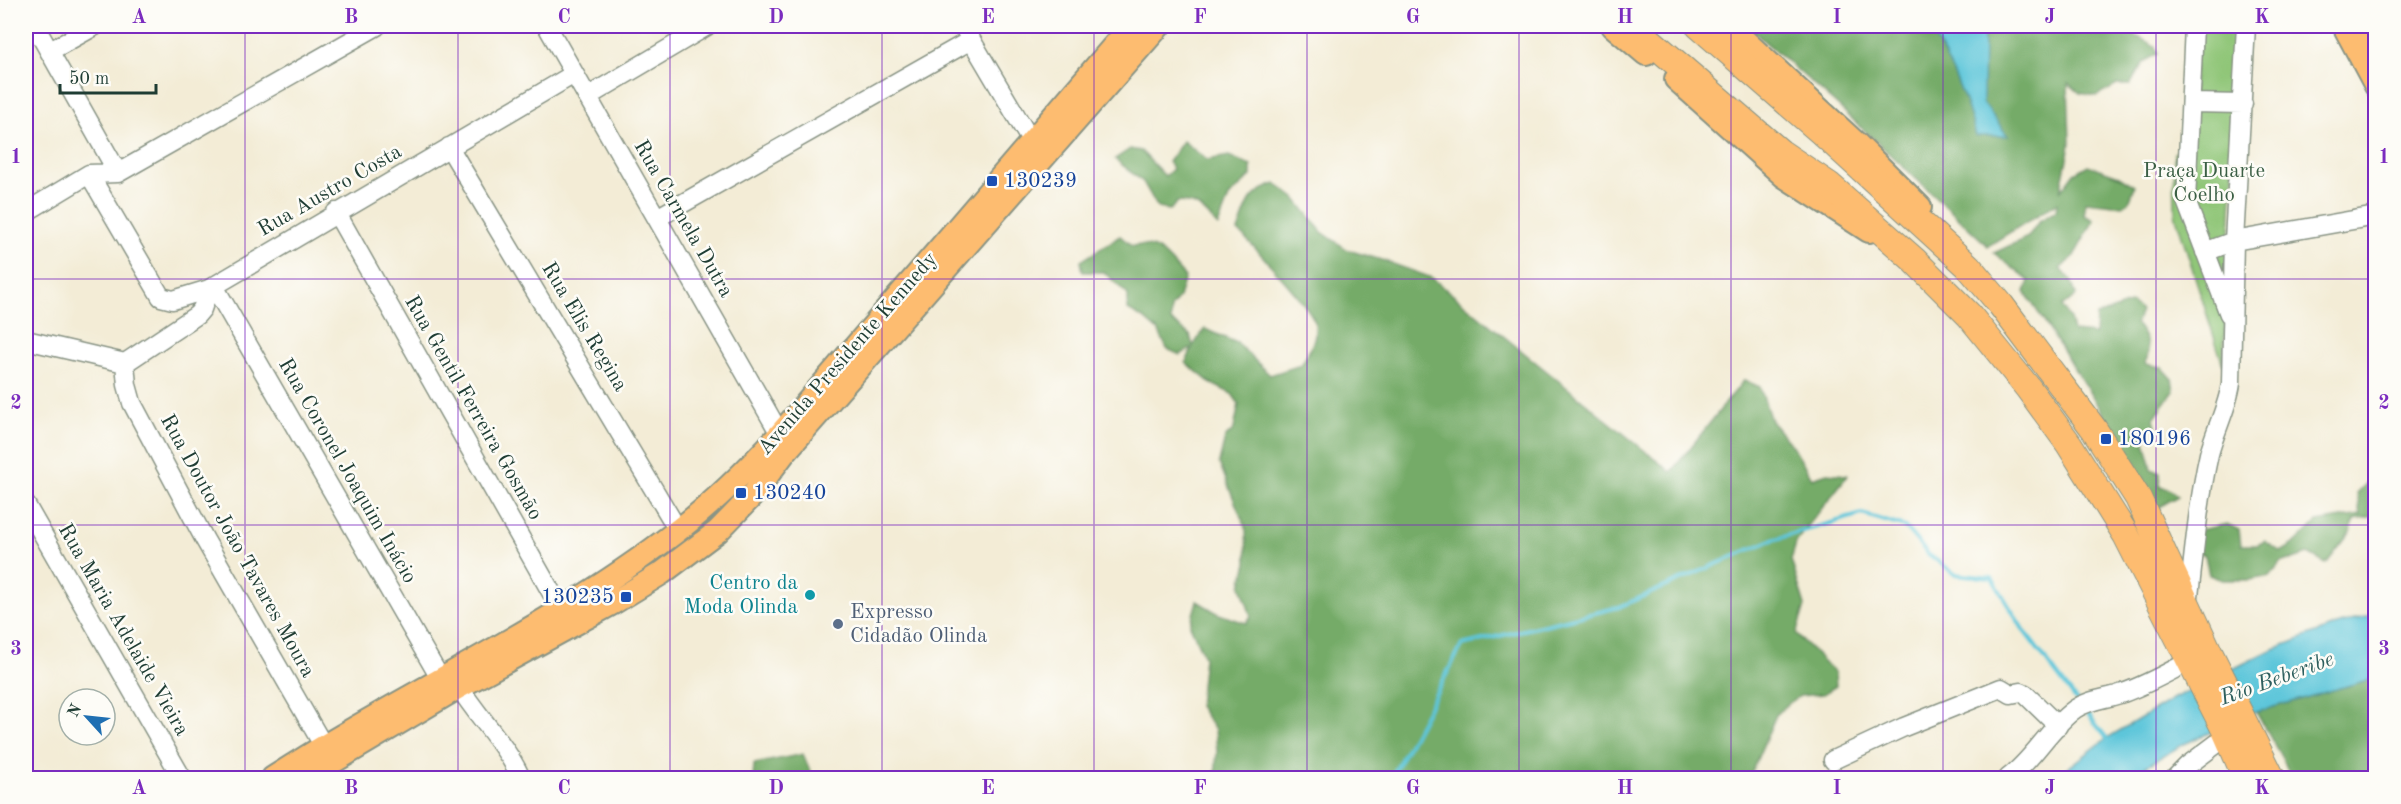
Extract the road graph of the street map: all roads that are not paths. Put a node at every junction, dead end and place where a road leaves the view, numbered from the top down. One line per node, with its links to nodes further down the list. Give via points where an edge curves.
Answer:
1 (35, 26): 18 (street)
2 (95, 26): 18 (street)
3 (377, 26): 26 (street)
4 (547, 26): 19 (street, Rua Carmela Dutra)
5 (707, 26): 21 (street)
6 (1131, 26): 24 (main road, Avenida Presidente Kennedy)
7 (1159, 26): 44 (main road, Avenida Presidente Kennedy, via 718,531 662,573)
8 (1613, 26): 34 (main road, via 1784,176)
9 (1633, 26): 34 (highway, via 1780,152 1829,185)
10 (1699, 26): 35 (highway)
11 (1729, 26): 35 (main road, via 1888,174 1928,215)
12 (2194, 26): 22 (street)
13 (2246, 26): 23 (street)
14 (2344, 26): 20 (main road)
15 (2363, 26): 17 (main road)
16 (967, 33): 24 (street); 31 (street)
17 (2376, 50)
18 (50, 51): 26 (street)
19 (574, 74): 21 (street, Rua Carmela Dutra); 25 (street, Rua Austro Costa)
20 (2376, 86)
21 (587, 97): 31 (street, Rua Carmela Dutra)
22 (2192, 103): 23 (street); 33 (street, via 2186,201)
23 (2243, 104): 32 (street)
24 (1031, 141): 40 (main road, Avenida Presidente Kennedy)
25 (449, 147): 29 (street, Rua Austro Costa); 42 (street, Rua Elis Regina)
26 (118, 173): 27 (street)
27 (89, 174): 28 (street); 36 (street, Rua Austro Costa, via 161,297 173,300)
28 (26, 212)
29 (336, 212): 36 (street, Rua Austro Costa); 44 (street, Rua Gentil Ferreira Gosmão)
30 (2376, 216): 32 (street)
31 (657, 218): 40 (street, Rua Carmela Dutra)
32 (2234, 241): 33 (street); 37 (street)
33 (2205, 252): 37 (street)
34 (1914, 260): 45 (highway, via 1969,315 2068,444 2126,535)
35 (1968, 266): 43 (highway, via 2094,429 2138,498)
36 (212, 287): 39 (street, via 197,315); 46 (street, Rua Coronel Joaquim Inácio)
37 (2232, 324): 43 (street, via 2230,392 2215,429 2202,488)
38 (26, 340): 39 (street)
39 (125, 363): 49 (street, Rua Doutor João Tavares Moura, via 132,403)
40 (780, 434): 42 (main road, Avenida Presidente Kennedy, via 730,486)
41 (26, 505): 51 (street, Rua Maria Adelaide Vieira)
42 (678, 530): 44 (main road, Avenida Presidente Kennedy)
43 (2188, 605): 45 (highway)
44 (566, 618): 46 (main road, Avenida Presidente Kennedy)
45 (2197, 660): 47 (street, via 2124,693 2083,705); 48 (highway)
46 (449, 683): 49 (main road, Avenida Presidente Kennedy); 53 (main road, Avenida Presidente Kennedy); 54 (street, Rua Coronel Joaquim Inácio, via 507,752)
47 (2058, 726): 50 (street, via 2025,694 2011,694 2001,688); 55 (street, via 2033,757)
48 (2232, 729): 56 (street); 57 (highway); 58 (highway)
49 (323, 745): 52 (main road, Avenida Presidente Kennedy)
50 (1833, 760)
51 (182, 778)
52 (273, 778)
53 (306, 778)
54 (521, 778)
55 (2008, 778)
56 (2175, 778)
57 (2246, 778)
58 (2272, 778)

